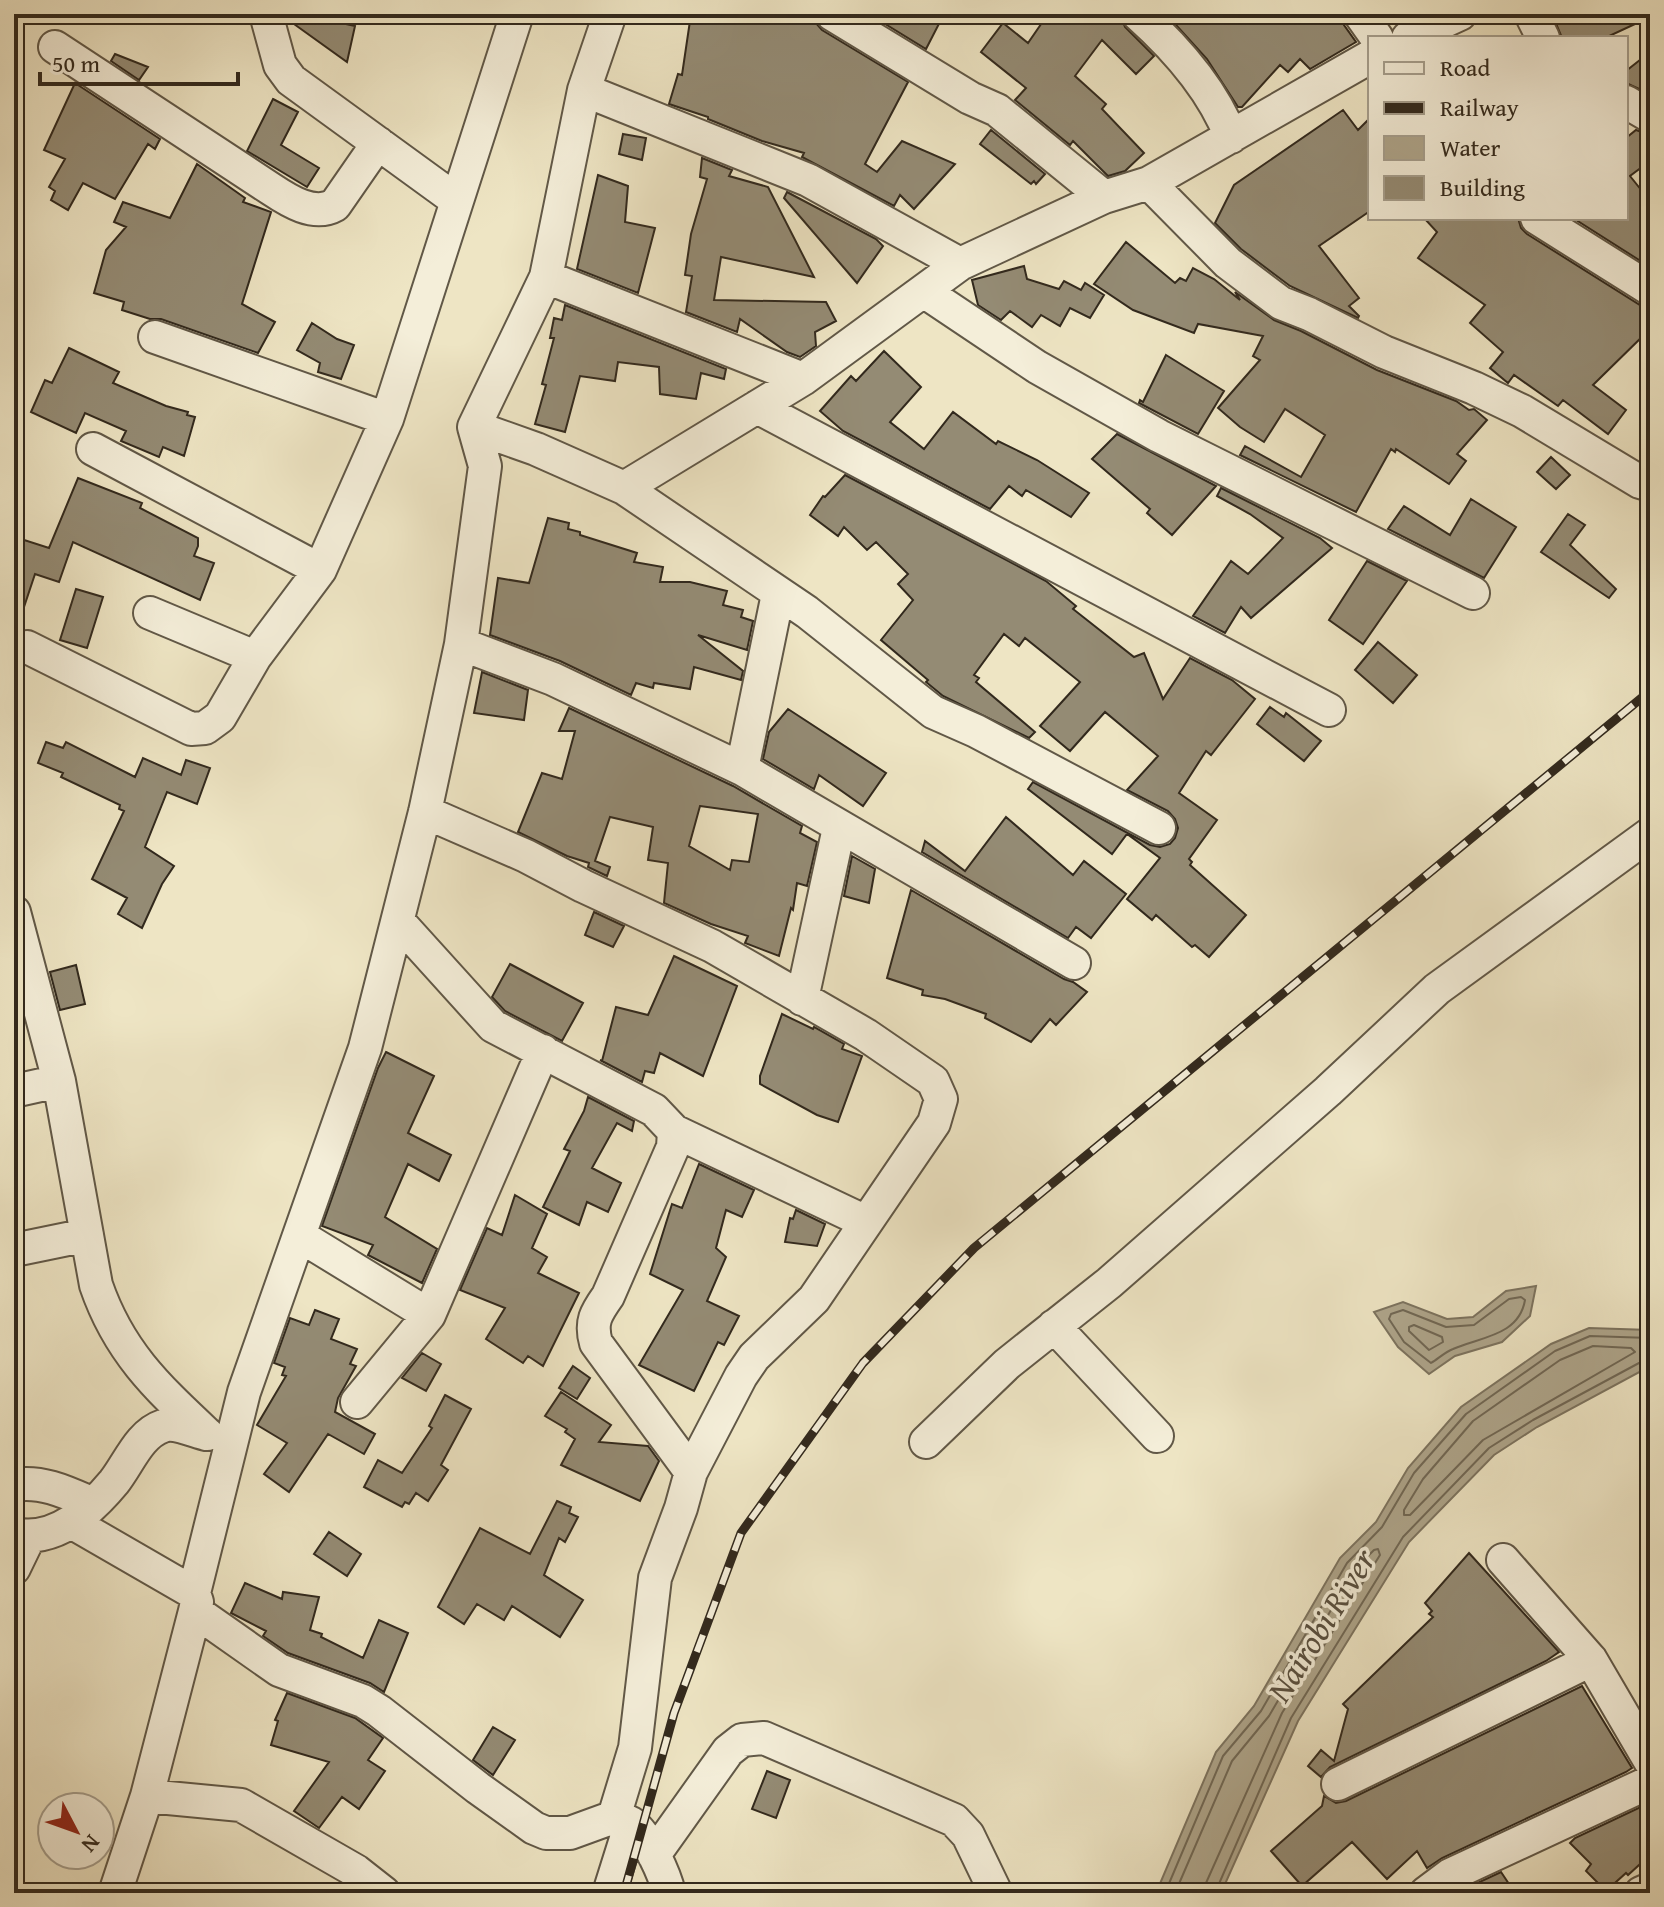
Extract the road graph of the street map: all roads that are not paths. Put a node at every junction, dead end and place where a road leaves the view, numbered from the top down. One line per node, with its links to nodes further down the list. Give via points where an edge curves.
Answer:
1 (266, 14): 18 (street, via 280,65 291,80)
2 (517, 14): 21 (street)
3 (610, 14): 14 (street)
4 (832, 14): 20 (street, via 997,110)
5 (1138, 14): 17 (street, via 1202,83)
6 (1360, 14): 9 (street)
7 (1460, 14): 10 (street)
8 (1531, 14): 11 (street)
9 (1376, 36)
10 (1412, 36)
11 (1542, 36)
12 (55, 47): 18 (street, via 303,206 335,205)
13 (1364, 71): 17 (street)
14 (584, 90): 23 (street, via 808,180); 24 (street)
15 (1628, 103): 16 (street)
16 (1650, 116)
17 (1231, 137): 19 (street)
18 (378, 143): 21 (street)
19 (1149, 183): 20 (street); 33 (street, via 1228,263 1281,303 1522,411)
20 (1104, 197): 23 (street)
21 (456, 200): 30 (street)
22 (1540, 220): 25 (street)
23 (960, 264): 26 (street)
24 (546, 277): 28 (street); 31 (street)
25 (1650, 289)
26 (925, 292): 28 (street); 36 (street, via 1037,367 1159,436)
27 (155, 337): 30 (street)
28 (803, 379): 29 (street)
29 (757, 407): 34 (street); 42 (street)
30 (387, 419): 35 (street)
31 (474, 427): 34 (street); 39 (street, via 485,466)
32 (93, 449): 35 (street)
33 (1650, 485)
34 (624, 488): 37 (street)
35 (320, 570): 41 (street)
36 (1473, 593)
37 (778, 594): 43 (street); 46 (street, via 933,712)
38 (150, 613): 41 (street)
39 (461, 644): 43 (street, via 553,679); 44 (street)
40 (27, 647): 41 (street, via 191,729 205,728 220,717)
41 (255, 657)
42 (1329, 710)
43 (742, 769): 45 (street)
44 (425, 812): 48 (street); 51 (street, via 712,946)
45 (839, 828): 50 (street); 51 (street)
46 (1159, 828)
47 (1650, 834): 61 (street, via 1437,989 1328,1091)
48 (398, 921): 52 (street, via 493,1026); 58 (street, via 354,1085)
49 (17, 932): 53 (street)
50 (1074, 963)
51 (802, 999): 56 (street, via 933,1081 941,1099 934,1123)
52 (543, 1051): 55 (street, via 654,1110); 60 (street)
53 (59, 1081): 54 (street); 57 (street)
54 (14, 1091)
55 (674, 1131): 56 (street); 67 (street, via 673,1147 592,1328 596,1343)
56 (866, 1222): 67 (street, via 814,1299 754,1357)
57 (87, 1235): 59 (street); 64 (street, via 96,1285 114,1328 154,1384)
58 (300, 1236): 60 (street); 63 (street)
59 (14, 1250)
60 (429, 1315): 62 (street)
61 (1054, 1326): 65 (street); 66 (street)
62 (357, 1402)
63 (238, 1413): 64 (street); 73 (street)
64 (207, 1434): 69 (street, via 167,1425 152,1432)
65 (1157, 1436)
66 (926, 1442)
67 (691, 1472): 79 (street, via 655,1578)
68 (14, 1485): 69 (street, via 56,1488)
69 (82, 1513): 70 (street); 73 (street)
70 (22, 1535): 72 (street)
71 (1503, 1560): 74 (street)
72 (14, 1568)
73 (194, 1602): 78 (street); 79 (street, via 279,1670 379,1711 534,1828 570,1833)
74 (1591, 1660): 75 (street); 77 (street)
75 (1650, 1761)
76 (1650, 1782): 87 (street, via 1450,1875)
77 (1338, 1784)
78 (147, 1796): 82 (street); 83 (street, via 241,1805 356,1871)
79 (622, 1820): 80 (street); 84 (street)
80 (654, 1855): 85 (street); 86 (street, via 728,1751 742,1740 764,1738 954,1820 968,1835)
81 (1650, 1889): 88 (street)
82 (115, 1893)
83 (384, 1893)
84 (609, 1893)
85 (669, 1893)
86 (996, 1893)
87 (1426, 1893)
88 (1641, 1893)

